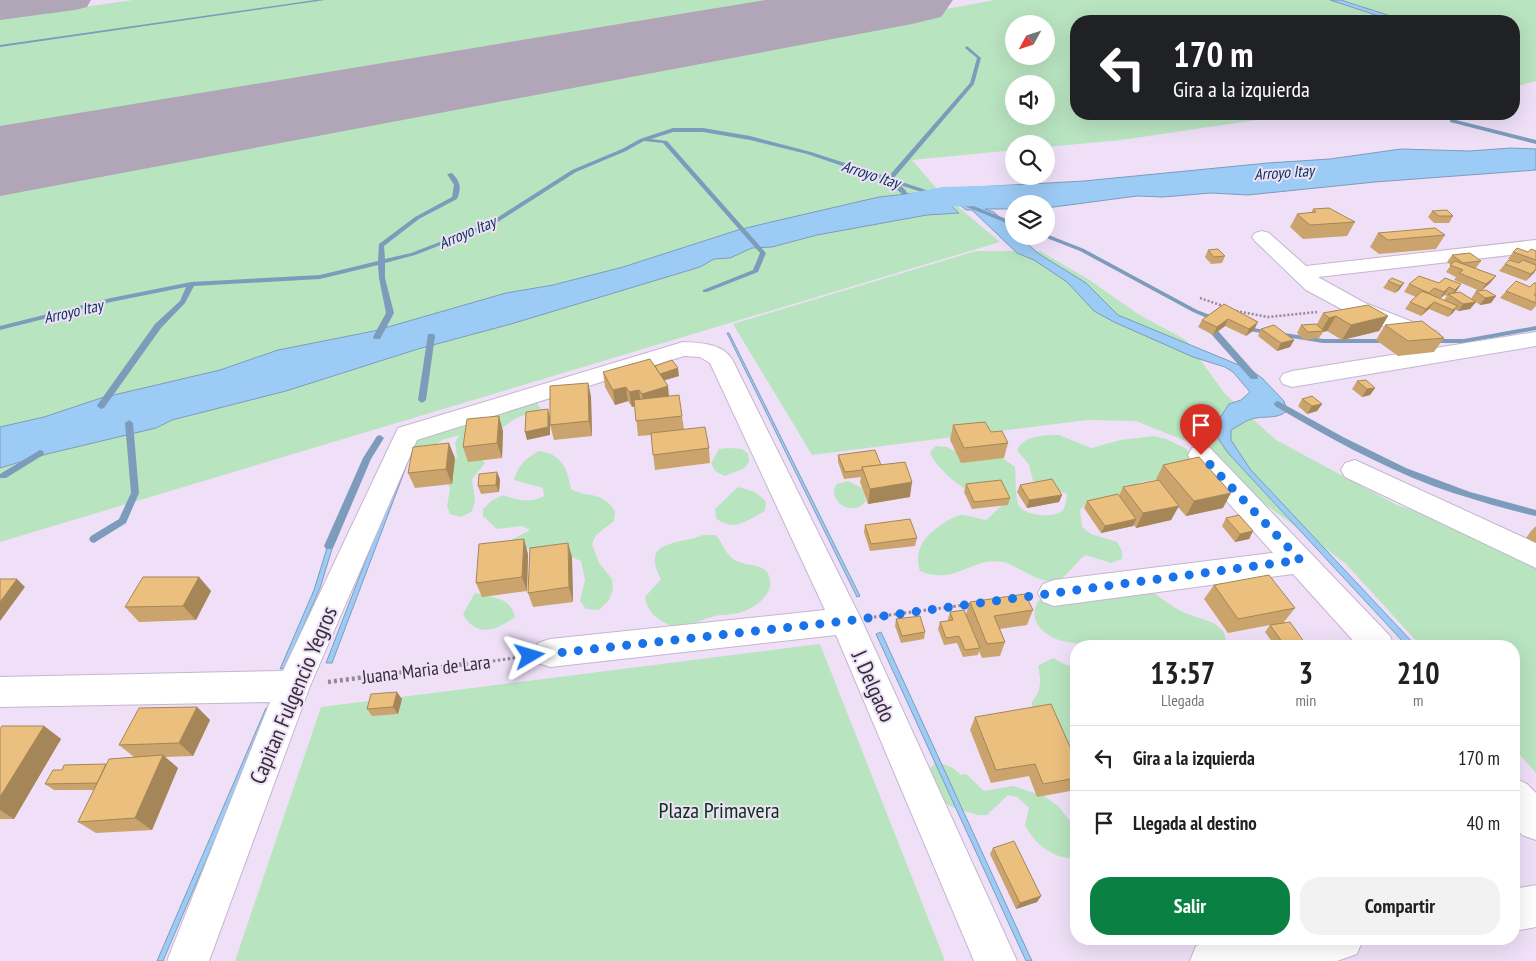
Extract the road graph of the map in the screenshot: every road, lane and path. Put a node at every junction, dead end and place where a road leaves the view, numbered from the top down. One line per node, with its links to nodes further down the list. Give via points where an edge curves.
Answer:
1 (1262, 237): 3 (street)
2 (1536, 246): 3 (street)
3 (1300, 273): 5 (street, via 1314,285)
4 (1200, 298): 5 (path, via 1242,313 1268,317)
5 (1357, 308): 7 (street)
6 (1536, 339): 7 (street)
7 (1465, 351): 9 (street)
8 (720, 359): 16 (street, J. Delgado); 19 (street, Capitan Fulgencio Yegros, via 705,350 684,349 407,434)
9 (1292, 379)
10 (1201, 455): 13 (street)
11 (1355, 470): 12 (street)
12 (1536, 556)
13 (1300, 560): 14 (street); 17 (street)
14 (1054, 593)
15 (978, 603): 16 (path)
16 (846, 621): 18 (street); 27 (street, J. Delgado)
17 (1373, 640)
18 (550, 653): 19 (path, Juana Maria de Lara)
19 (293, 686): 20 (street); 26 (street, Capitan Fulgencio Yegros)
20 (0, 692)
21 (1520, 804): 22 (street)
22 (1536, 821)
23 (1536, 906): 24 (street)
24 (1520, 909)
25 (1306, 945): 28 (street)
26 (188, 961)
27 (996, 961)
28 (1211, 961)

